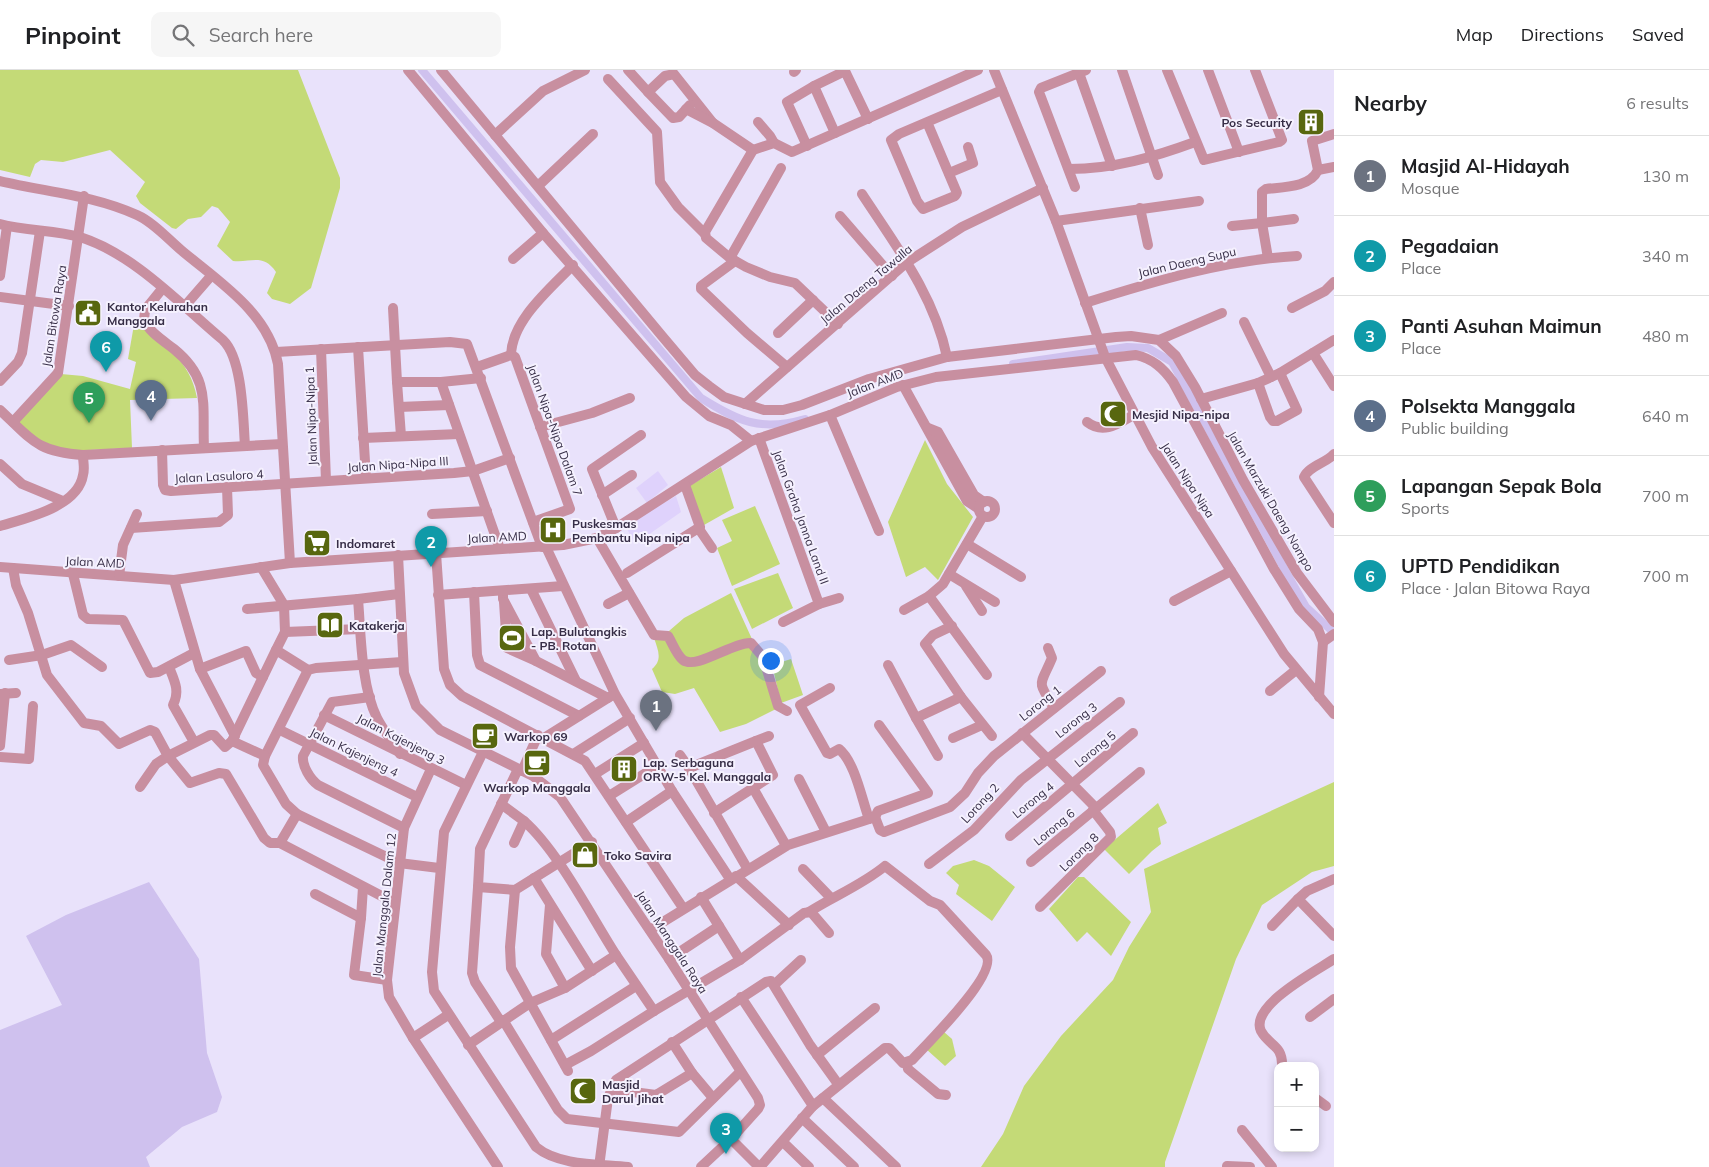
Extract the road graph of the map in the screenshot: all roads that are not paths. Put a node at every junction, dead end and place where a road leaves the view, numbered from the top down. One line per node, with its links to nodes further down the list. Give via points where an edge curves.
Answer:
1 (408, 70): 56 (street)
2 (441, 70): 24 (street)
3 (585, 70): 24 (street, via 542,91)
4 (628, 70): 16 (street)
5 (845, 70): 14 (street); 19 (street)
6 (978, 70): 19 (street)
7 (994, 70): 15 (street, Jalan Nipa Nipa)
8 (1122, 70): 33 (street)
9 (1167, 70): 27 (street)
10 (1208, 70): 32 (street)
11 (1255, 70): 32 (street, via 1282,140)
12 (1082, 72): 34 (street); 37 (street, via 1041,88 1039,94)
13 (608, 78): 57 (street, via 657,132 660,182 678,207)
14 (814, 86): 23 (street); 29 (street, via 787,102)
15 (1002, 90): 21 (street); 44 (street, Jalan Nipa Nipa)
16 (648, 92): 17 (street, via 673,73); 18 (street, via 673,118)
17 (696, 99): 18 (street); 22 (street)
18 (686, 109): 22 (street)
19 (868, 119): 23 (street)
20 (758, 122): 28 (street)
21 (928, 122): 39 (street); 39 (street, via 891,140 922,208 956,195)
22 (713, 123): 31 (street)
23 (835, 133): 29 (street)
24 (495, 134): 42 (street)
25 (593, 134): 42 (street)
26 (1334, 134): 38 (street, via 1312,141)
27 (1195, 142): 32 (street, via 1201,156 1207,160); 33 (street)
28 (774, 143): 29 (street, via 790,152); 31 (street)
29 (807, 146)
30 (968, 147): 39 (street, via 973,163)
31 (752, 150): 57 (street)
32 (1239, 152)
33 (1153, 157): 34 (street); 40 (street)
34 (1112, 166): 37 (street)
35 (1334, 167): 38 (street)
36 (781, 168): 63 (street)
37 (1069, 169): 43 (street)
38 (1318, 170): 52 (street, via 1313,178 1298,184 1263,190 1260,197)
39 (949, 173)
40 (1158, 174)
41 (0, 181): 46 (street)
42 (538, 185): 106 (street, via 696,374 724,397)
43 (1076, 187)
44 (1043, 188): 51 (street, Jalan Nipa Nipa); 64 (street, Jalan Daeng Tawalla, via 962,227)
45 (862, 194): 64 (street)
46 (84, 196): 58 (street, Jalan Bitowa Raya); 67 (street, via 143,218)
47 (1199, 201): 48 (street)
48 (1140, 208): 51 (street); 59 (street)
49 (840, 216): 68 (street)
50 (1294, 219): 52 (street)
51 (1056, 221): 74 (street, Jalan Nipa Nipa)
52 (1262, 223): 54 (street); 61 (street)
53 (3, 225): 55 (street); 66 (street)
54 (1232, 226)
55 (40, 231): 58 (street); 73 (street)
56 (543, 233): 62 (street); 65 (street)
57 (705, 234): 63 (street, via 709,242)
58 (78, 237): 70 (street, via 121,255); 75 (street, Jalan Bitowa Raya)
59 (1148, 245)
60 (1297, 256): 61 (street, Jalan Daeng Supu)
61 (1268, 258): 74 (street, Jalan Daeng Supu, via 1190,272)
62 (513, 259)
63 (733, 259): 72 (street, via 770,277 795,284); 95 (street, via 700,289)
64 (906, 263): 68 (street, Jalan Daeng Tawalla); 93 (street, via 934,314)
65 (573, 265): 91 (street, via 528,315 514,337); 119 (street, via 686,397 710,416)
66 (0, 276)
67 (211, 276): 76 (street); 89 (street, via 249,308 267,332)
68 (892, 276): 81 (street, Jalan Daeng Tawalla)
69 (1334, 282): 78 (street, via 1325,291)
70 (162, 289): 76 (street); 122 (street, via 145,310 144,320 149,328 190,362 197,373 201,384)
71 (0, 297): 73 (street)
72 (813, 300): 81 (street); 82 (street)
73 (31, 302): 75 (street); 98 (street, via 22,353)
74 (1085, 303): 83 (street, Jalan Nipa Nipa)
75 (69, 306): 112 (street, Jalan Bitowa Raya, via 58,373)
76 (184, 307): 121 (street, via 228,346 239,382)
77 (393, 308): 86 (street)
78 (1292, 308)
79 (1222, 313): 84 (street)
80 (1244, 322): 96 (street)
81 (838, 324): 95 (street, Jalan Daeng Tawalla)
82 (778, 333)
83 (1100, 340): 84 (street, via 1131,336); 92 (street, Jalan Nipa Nipa); 93 (street)
84 (1160, 340): 105 (street, Jalan Marzuki Daeng Nompo, via 1176,356)
85 (1334, 340): 90 (street)
86 (396, 346): 87 (street); 94 (street, via 464,344 469,347); 99 (street)
87 (358, 347): 88 (street); 118 (street)
88 (320, 349): 89 (street); 131 (street, Jalan Nipa-Nipa 1)
89 (276, 352): 120 (street)
90 (1313, 354): 96 (street); 103 (street)
91 (510, 355): 94 (street); 114 (street, Jalan Nipa-Nipa Dalam 7, via 515,357)
92 (1104, 355): 102 (street, Jalan AMD, via 936,377); 110 (street, Jalan Nipa Nipa); 191 (street, Jalan AMD, via 1136,354 1153,361 1167,373 1274,570 1299,609)
93 (947, 357): 106 (street, via 869,379 783,410 764,410)
94 (477, 367): 97 (street)
95 (788, 367): 106 (street, Jalan Daeng Tawalla)
96 (1275, 375): 101 (street); 101 (street, via 1297,410 1277,421 1270,417)
97 (481, 378): 100 (street); 126 (street)
98 (0, 382)
99 (397, 382): 100 (street); 108 (street)
100 (442, 382): 107 (street)
101 (1258, 383): 105 (street)
102 (903, 385): 111 (street, Jalan AMD); 148 (street, via 968,501 982,509)
103 (1334, 386)
104 (630, 398): 114 (street)
105 (1201, 399): 186 (street, Jalan Marzuki Daeng Nompo, via 1297,574)
106 (745, 404)
107 (449, 405): 108 (street); 115 (street)
108 (399, 407): 117 (street)
109 (0, 410): 112 (street)
110 (1135, 414): 113 (street, via 1108,428 1100,429); 158 (street, Jalan Nipa Nipa, via 1152,447)
111 (830, 415): 119 (street, Jalan AMD); 146 (street)
112 (13, 422): 125 (street, via 48,450)
113 (1087, 422)
114 (540, 428): 140 (street, Jalan Nipa-Nipa Dalam 7, via 570,509)
115 (459, 434): 117 (street); 128 (street)
116 (641, 435): 135 (street, via 594,466 592,470)
117 (401, 436): 118 (street)
118 (363, 438): 130 (street)
119 (755, 440): 133 (street, Jalan AMD); 179 (street, Jalan Graha Janna Land II)
120 (282, 444): 121 (street); 132 (street)
121 (246, 446): 122 (street)
122 (204, 448): 123 (street)
123 (162, 450): 125 (street); 134 (street, Jalan Lasuloro 4, via 165,490)
124 (1334, 454): 141 (street, via 1306,472 1304,477)
125 (83, 456): 136 (street, via 83,478 74,493)
126 (510, 458): 128 (street, Jalan Nipa-Nipa III); 140 (street)
127 (0, 464): 136 (street, via 22,484)
128 (473, 471): 130 (street, Jalan Nipa-Nipa III); 137 (street)
129 (632, 474): 135 (street)
130 (366, 478): 131 (street, Jalan Nipa-Nipa III)
131 (326, 481): 132 (street, Jalan Nipa-Nipa III)
132 (285, 485): 134 (street, Jalan Lasuloro 4); 154 (street)
133 (685, 485): 144 (street, Jalan AMD); 145 (street)
134 (226, 487): 143 (street, via 228,515 219,522)
135 (602, 495): 144 (street)
136 (63, 501): 142 (street, via 42,513)
137 (487, 511): 139 (street); 151 (street)
138 (137, 514): 143 (street)
139 (432, 514)
140 (533, 522): 149 (street)
141 (1334, 523)
142 (0, 526)
143 (131, 528): 162 (street, via 121,550)
144 (616, 528): 147 (street, Jalan AMD)
145 (699, 529): 150 (street); 159 (street)
146 (879, 531)
147 (597, 538): 149 (street, Jalan AMD); 169 (street)
148 (967, 544): 161 (street); 163 (street)
149 (544, 547): 151 (street, Jalan AMD); 166 (street)
150 (712, 548)
151 (500, 549): 152 (street, Jalan AMD)
152 (436, 553): 153 (street, Jalan AMD); 171 (street)
153 (398, 556): 154 (street, Jalan AMD); 170 (street, Jalan Manggala Raya)
154 (290, 564): 157 (street, Jalan AMD)
155 (0, 567): 156 (street, Jalan AMD)
156 (13, 568): 160 (street, Jalan AMD); 195 (street, via 16,586)
157 (261, 568): 164 (street, Jalan AMD); 180 (street)
158 (1231, 571): 176 (street); 205 (street, Jalan Nipa Nipa)
159 (627, 573)
160 (73, 574): 162 (street, Jalan AMD); 200 (street, via 86,617 122,620 150,673)
161 (949, 574): 165 (street); 173 (street)
162 (119, 576): 164 (street, Jalan AMD)
163 (1021, 577)
164 (174, 580): 194 (street)
165 (964, 583): 177 (street); 183 (street)
166 (563, 586): 167 (street); 214 (street)
167 (531, 589): 172 (street); 209 (street)
168 (474, 592): 171 (street); 172 (street); 224 (street, via 480,665)
169 (629, 593): 178 (street); 221 (street, via 654,634 668,636 685,661 700,660 747,643 754,646 763,657 778,706)
170 (399, 594): 175 (street); 198 (street, Jalan Manggala Raya)
171 (438, 595): 233 (street, via 444,669 450,685 462,696)
172 (503, 595): 197 (street); 197 (street, via 507,648)
173 (929, 596): 182 (street); 184 (street)
174 (839, 598): 179 (street, Jalan Graha Janna Land II)
175 (358, 599): 180 (street); 188 (street)
176 (1174, 601)
177 (995, 602)
178 (608, 604)
179 (819, 604): 185 (street, Jalan Graha Janna Land II)
180 (284, 606): 181 (street); 189 (street)
181 (247, 609)
182 (904, 610)
183 (982, 611)
184 (942, 614): 187 (street); 190 (street)
185 (783, 622)
186 (1334, 622)
187 (952, 626): 190 (street); 207 (street)
188 (360, 629): 189 (street); 201 (street)
189 (285, 632): 193 (street)
190 (939, 632): 216 (street, via 925,644)
191 (1330, 637): 217 (street)
192 (1048, 648): 220 (street, via 1052,658 1041,678 1041,685)
193 (276, 650): 204 (street); 208 (street)
194 (194, 653): 200 (street); 203 (street)
195 (42, 654): 196 (street); 202 (street, via 73,646); 248 (street, via 49,678 84,723 101,726 119,744 152,730)
196 (9, 660)
197 (536, 661): 209 (street)
198 (402, 662): 201 (street); 243 (street, Jalan Manggala Raya, via 407,686 419,711 440,730)
199 (888, 665): 226 (street)
200 (168, 666): 239 (street, via 177,687 178,698 174,705)
201 (364, 666): 204 (street); 215 (street)
202 (102, 667)
203 (200, 669): 208 (street, via 246,650 256,672); 236 (street)
204 (308, 670): 230 (street)
205 (1296, 670): 211 (street); 217 (street, Jalan Nipa Nipa)
206 (1101, 671): 220 (street, Lorong 1)
207 (987, 675)
208 (263, 677): 236 (street)
209 (576, 681): 214 (street)
210 (830, 688): 270 (street, via 800,705 827,753 839,749 844,754)
211 (1270, 691)
212 (16, 693): 213 (street)
213 (2, 694): 227 (street)
214 (611, 696): 224 (street); 225 (street)
215 (370, 697): 223 (street, via 333,701); 245 (street, via 376,716)
216 (961, 697): 226 (street); 229 (street)
217 (1319, 697): 222 (street, Jalan Nipa Nipa)
218 (1120, 702): 251 (street, Lorong 3)
219 (34, 706): 247 (street, via 29,759)
220 (1054, 708): 231 (street, Lorong 1)
221 (787, 711)
222 (1334, 714)
223 (324, 715): 241 (street); 245 (street, Jalan Kajenjeng 3)
224 (579, 716): 233 (street)
225 (630, 718): 240 (street); 244 (street)
226 (916, 718): 250 (street)
227 (1, 723): 242 (street)
228 (879, 725): 270 (street, via 928,793 878,810)
229 (982, 725): 235 (street); 237 (street)
230 (280, 730): 241 (street, Jalan Kajenjeng 4); 249 (street)
231 (1022, 733): 251 (street); 270 (street, Lorong 1, via 994,756 950,807 884,832)
232 (1134, 733): 259 (street, Lorong 5)
233 (541, 736): 244 (street); 255 (street)
234 (769, 736): 238 (street)
235 (992, 736)
236 (233, 738): 239 (street, via 226,747 212,735); 249 (street)
237 (953, 738)
238 (756, 741): 253 (street); 262 (street, via 773,775)
239 (194, 742): 248 (street)
240 (644, 743): 252 (street); 257 (street)
241 (309, 744): 265 (street, Jalan Kajenjeng 4); 273 (street, via 303,762 314,782)
242 (0, 746)
243 (484, 752): 255 (street, Jalan Manggala Raya); 260 (street)
244 (575, 753): 257 (street)
245 (400, 754): 254 (street, Jalan Kajenjeng 3)
246 (680, 755): 253 (street)
247 (0, 756)
248 (168, 756): 261 (street, via 156,764); 278 (street, via 190,783 224,773 264,838 270,843)
249 (266, 756): 269 (street, via 265,769 286,804)
250 (938, 756)
251 (1048, 758): 259 (street); 283 (street, Lorong 2, via 1010,789 974,830)
252 (657, 766): 263 (street); 264 (street)
253 (689, 768): 268 (street)
254 (431, 769): 260 (street, Jalan Kajenjeng 3); 265 (street, Jalan Manggala Dalam 12)
255 (520, 770): 266 (street); 276 (street, Jalan Manggala Raya, via 560,796)
256 (1140, 772): 267 (street, Lorong 6)
257 (595, 774): 264 (street)
258 (800, 779): 274 (street)
259 (1072, 784): 267 (street); 275 (street, Lorong 4)
260 (466, 786): 284 (street, via 444,832)
261 (140, 787)
262 (753, 788): 268 (street); 277 (street)
263 (672, 791): 272 (street); 287 (street)
264 (609, 796): 272 (street)
265 (417, 797): 273 (street, Jalan Manggala Dalam 12)
266 (501, 804): 271 (street); 291 (street, via 480,849)
267 (1095, 809): 280 (street, Lorong 6); 299 (street, Lorong 8, via 1111,837)
268 (714, 813): 285 (street)
269 (297, 814): 278 (street); 281 (street)
270 (872, 818): 274 (street)
271 (524, 821): 279 (street); 282 (street, via 535,830)
272 (626, 822): 300 (street)
273 (404, 828): 281 (street, Jalan Manggala Dalam 12)
274 (826, 832): 285 (street, via 788,844)
275 (1010, 836)
276 (592, 842): 282 (street); 306 (street, Jalan Manggala Raya)
277 (784, 842)
278 (280, 843): 290 (street)
279 (514, 843)
280 (1031, 862)
281 (399, 863): 284 (street); 297 (street, Jalan Manggala Dalam 12)
282 (558, 864): 288 (street); 309 (street)
283 (929, 864)
284 (439, 868): 325 (street, via 432,984)
285 (747, 868): 287 (street)
286 (803, 869): 295 (street)
287 (733, 877): 294 (street); 303 (street)
288 (534, 878): 292 (street); 298 (street)
289 (1333, 881): 296 (street)
290 (364, 887): 297 (street); 302 (street)
291 (478, 887): 292 (street); 328 (street, via 472,973)
292 (516, 890): 322 (street, via 510,963)
293 (315, 894): 302 (street)
294 (701, 897): 300 (street); 304 (street)
295 (830, 898): 301 (street); 335 (street, via 872,878 885,866 930,901 940,904 988,958 986,970 957,1012)
296 (1298, 898): 305 (street); 308 (street)
297 (395, 903): 315 (street, Jalan Manggala Dalam 12)
298 (550, 905): 314 (street); 318 (street, via 546,954)
299 (1040, 907)
300 (683, 908): 306 (street)
301 (809, 912): 303 (street); 307 (street)
302 (361, 918): 315 (street, via 354,976)
303 (789, 925): 312 (street)
304 (719, 926): 310 (street); 312 (street)
305 (1272, 926)
306 (650, 930): 310 (street, Jalan Manggala Raya)
307 (829, 932)
308 (1334, 936)
309 (616, 955): 314 (street); 317 (street)
310 (669, 959): 319 (street, Jalan Manggala Raya)
311 (1334, 959): 334 (street, via 1263,1010 1261,1030 1281,1052)
312 (740, 960): 319 (street)
313 (801, 960): 316 (street)
314 (592, 971): 318 (street)
315 (388, 980): 329 (street, Jalan Manggala Dalam 12, via 389,997)
316 (775, 984): 320 (street, via 766,982); 333 (street, via 786,1008)
317 (636, 986): 324 (street); 330 (street)
318 (565, 988): 322 (street)
319 (689, 992): 324 (street); 327 (street, Jalan Manggala Raya)
320 (741, 997): 327 (street); 344 (street)
321 (1334, 999): 326 (street)
322 (530, 1002): 328 (street); 330 (street)
323 (876, 1008): 333 (street)
324 (654, 1011): 330 (street, via 567,1068)
325 (448, 1015): 329 (street); 332 (street)
326 (1310, 1017)
327 (707, 1019): 331 (street); 336 (street, Jalan Manggala Raya)
328 (502, 1021): 332 (street); 347 (street, via 561,1114 567,1119)
329 (413, 1038): 354 (street, Jalan Manggala Dalam 12)
330 (551, 1040)
331 (672, 1042): 337 (street); 339 (street, via 621,1076)
332 (468, 1046): 351 (street, via 528,1139 542,1153)
333 (817, 1055): 338 (street)
334 (1282, 1062)
335 (907, 1064): 338 (street, via 886,1048); 340 (street, via 908,1069 936,1093)
336 (740, 1072): 341 (street); 349 (street, Jalan Manggala Raya, via 760,1105)
337 (692, 1073): 339 (street, via 658,1094); 341 (street)
338 (838, 1084): 342 (street)
339 (610, 1089): 347 (street)
340 (946, 1095)
341 (713, 1098): 347 (street, via 679,1132)
342 (823, 1098): 344 (street); 360 (street)
343 (1319, 1101): 345 (street)
344 (814, 1106): 346 (street)
345 (1326, 1106)
346 (802, 1118): 350 (street); 359 (street)
347 (606, 1124): 352 (street)
348 (1242, 1130): 362 (street)
349 (731, 1139): 356 (street, Jalan Manggala Raya); 357 (street)
350 (784, 1142): 357 (street); 358 (street)
351 (563, 1163): 352 (street)
352 (599, 1166): 355 (street)
353 (1227, 1166): 361 (street)
354 (498, 1167)
355 (628, 1167)
356 (701, 1167)
357 (760, 1167)
358 (809, 1167)
359 (854, 1167)
360 (896, 1167)
361 (1250, 1167)
362 (1272, 1167)

